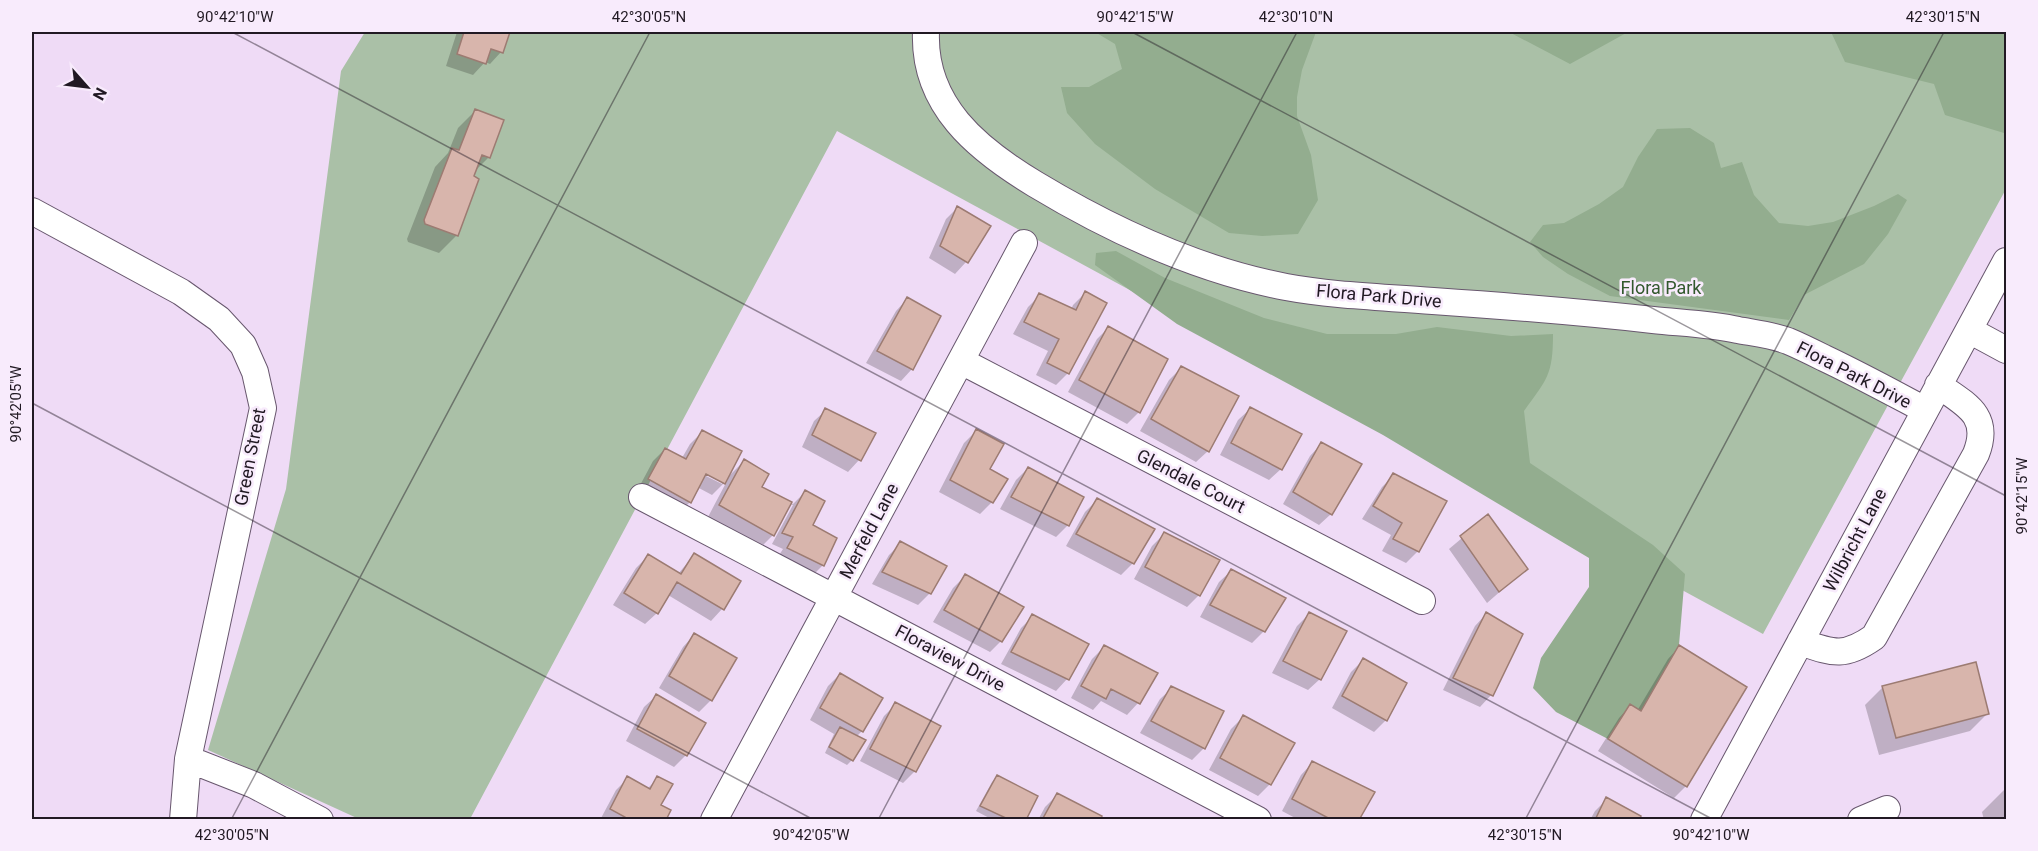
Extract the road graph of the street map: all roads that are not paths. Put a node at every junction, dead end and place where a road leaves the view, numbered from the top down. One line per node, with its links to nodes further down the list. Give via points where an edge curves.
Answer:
1 (926, 32): 9 (street, Flora Park Drive, via 931,75 951,116 965,130 1019,174 1136,239 1237,276 1288,288 1734,329 1787,341)
2 (32, 211): 14 (street, Green Street, via 182,292 219,319 243,345 255,372 263,408)
3 (1024, 243): 7 (street, Merfeld Lane)
4 (2007, 261): 5 (street, Wilbricht Lane)
5 (1968, 330): 6 (street); 8 (street, Wilbricht Lane)
6 (2007, 350)
7 (961, 362): 11 (street, Merfeld Lane); 12 (street, Glendale Court)
8 (1938, 385): 9 (street, Wilbricht Lane); 13 (street, via 1971,408 1980,423 1982,440 1976,454 1874,637 1858,648 1831,653)
9 (1925, 410): 13 (street, Wilbricht Lane)
10 (642, 497): 11 (street, Floraview Drive)
11 (833, 597): 18 (street, Merfeld Lane); 19 (street, Floraview Drive)
12 (1422, 601)
13 (1800, 642): 20 (street, Wilbricht Lane)
14 (188, 759): 16 (street, Green Street); 17 (street, via 254,785)
15 (1887, 809): 21 (street)
16 (183, 819)
17 (320, 819)
18 (714, 819)
19 (1258, 819)
20 (1704, 819)
21 (1861, 819)

